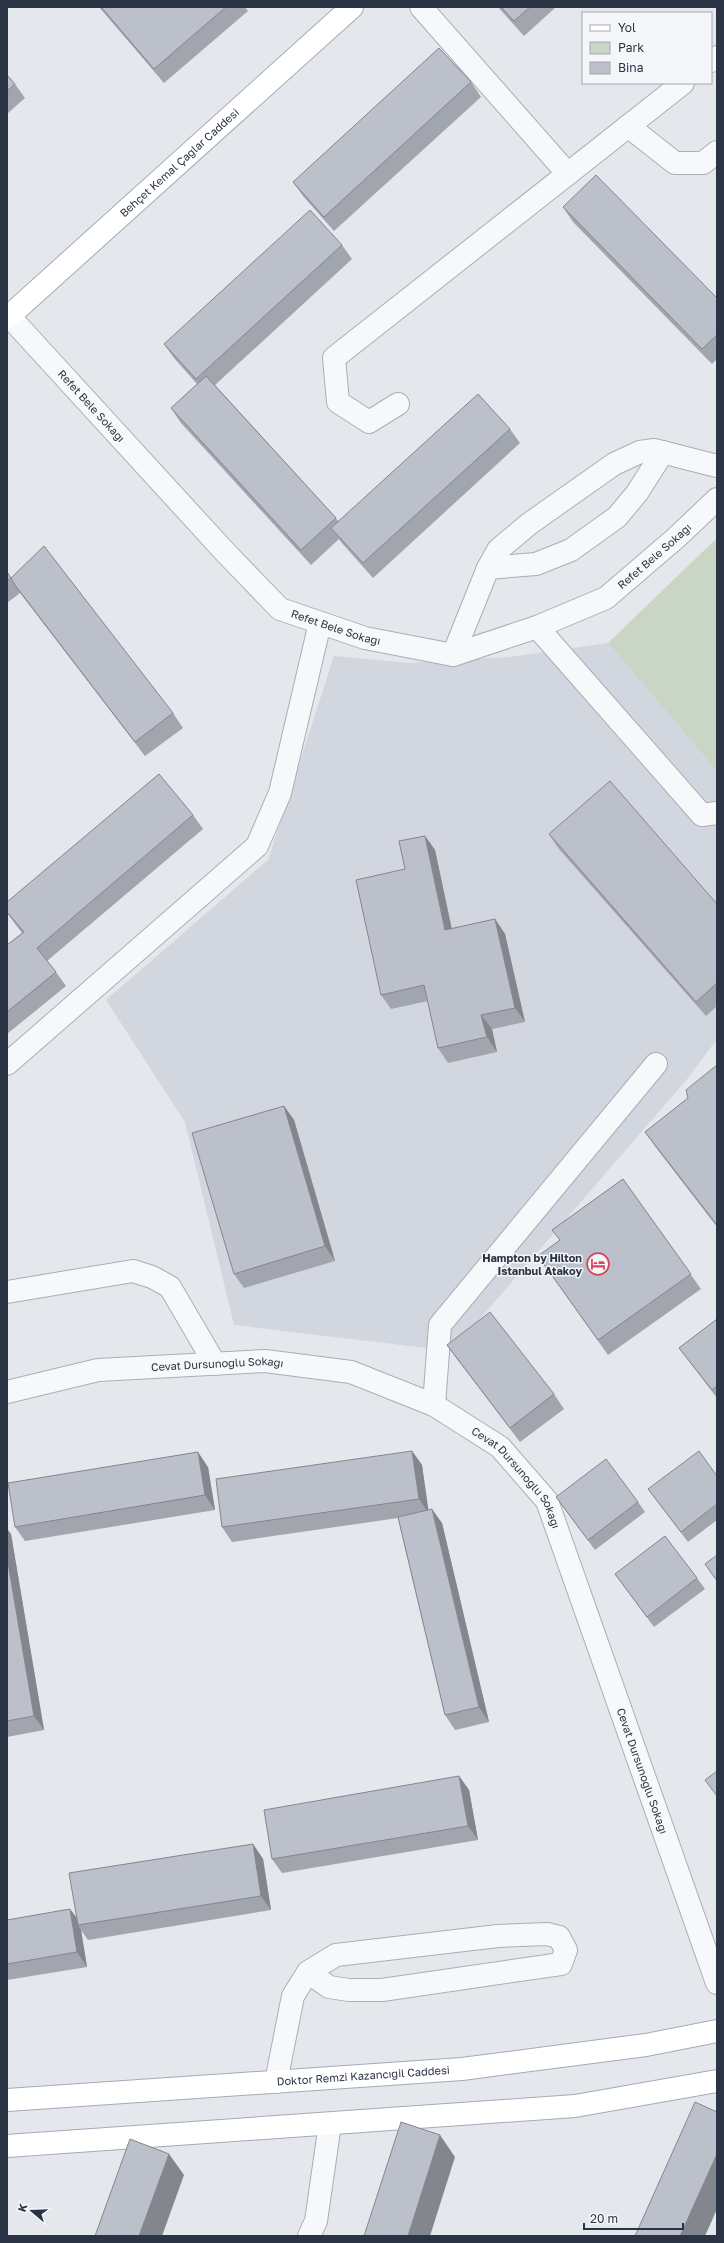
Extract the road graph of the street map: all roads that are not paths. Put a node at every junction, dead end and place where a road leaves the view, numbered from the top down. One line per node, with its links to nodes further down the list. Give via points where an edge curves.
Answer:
1 (352, 7): 7 (main road, Behçet Kemal Çağlar Caddesi)
2 (421, 7): 6 (street)
3 (682, 84): 4 (street)
4 (628, 126): 5 (street, via 675,163 703,163); 6 (street)
5 (717, 152)
6 (568, 174): 8 (street, via 334,358 338,402 369,422)
7 (8, 318): 13 (street, Refet Bele Sokağı, via 280,609)
8 (398, 404)
9 (663, 452): 10 (street); 12 (street, via 640,452 614,464 529,524 498,550); 12 (street, via 637,493 617,517 571,550 536,564)
10 (717, 466)
11 (717, 499): 14 (street, Refet Bele Sokağı, via 606,598)
12 (488, 568): 15 (street)
13 (320, 623): 15 (street, Refet Bele Sokağı, via 365,638); 17 (street, via 280,793 257,846)
14 (537, 627): 15 (street, Refet Bele Sokağı); 16 (street, via 702,815)
15 (453, 655)
16 (717, 813)
17 (7, 1064)
18 (656, 1064): 22 (street, via 440,1325)
19 (7, 1292): 20 (street, via 133,1271 170,1287)
20 (216, 1364): 21 (street, Cevat Dursunoğlu Sokağı, via 98,1370); 22 (street, Cevat Dursunoğlu Sokağı, via 265,1361 351,1372)
21 (7, 1392)
22 (434, 1405): 24 (street, Cevat Dursunoğlu Sokağı, via 500,1447 547,1501)
23 (308, 1972): 23 (street, via 336,1954 498,1936 559,1937 566,1950 562,1964 382,1990 329,1987); 27 (street, via 293,1996)
24 (717, 1983)
25 (717, 2031): 27 (main road, Doktor Remzi Kazancıgil Caddesi, via 646,2045 462,2069)
26 (717, 2081): 29 (main road, via 575,2106)
27 (276, 2082): 28 (main road, Doktor Remzi Kazancıgil Caddesi)
28 (7, 2100)
29 (330, 2124): 30 (main road); 31 (street, via 316,2221)
30 (7, 2146)
31 (308, 2236)

